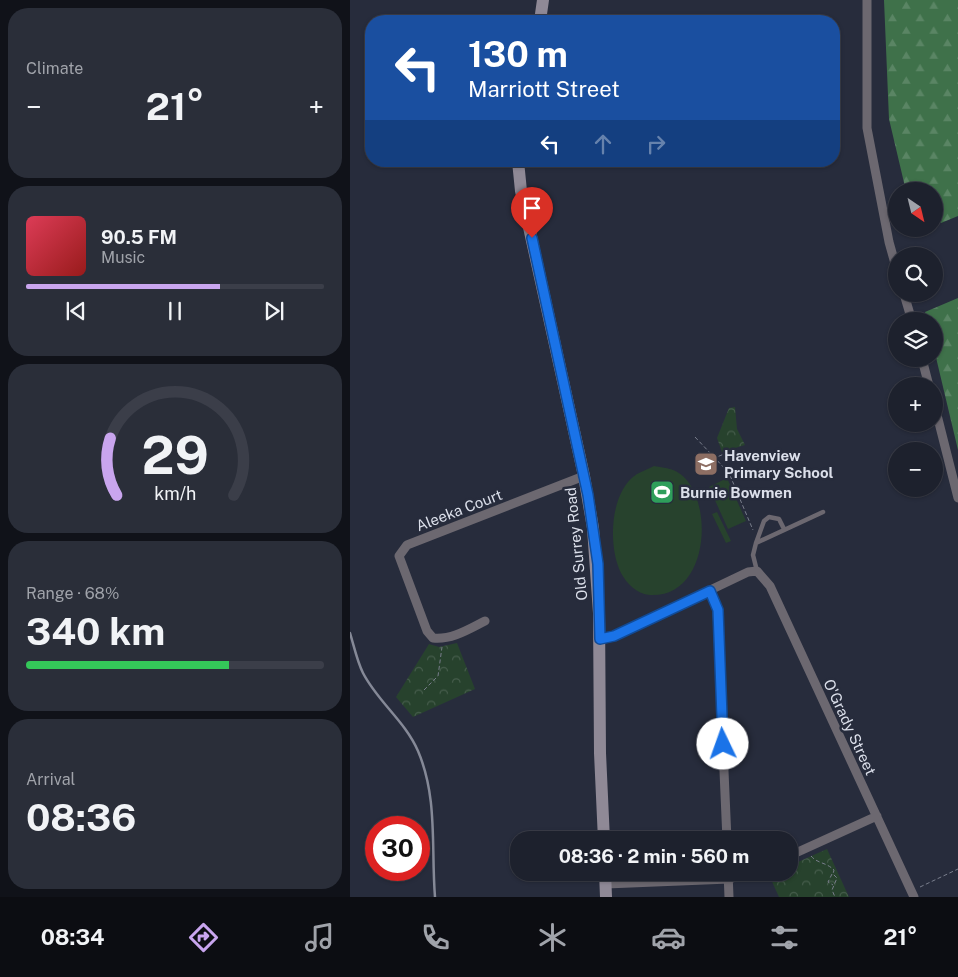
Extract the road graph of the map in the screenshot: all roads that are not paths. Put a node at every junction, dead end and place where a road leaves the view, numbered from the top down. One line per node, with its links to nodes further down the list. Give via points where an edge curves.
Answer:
1 (543, 0): 3 (main road)
2 (867, 0): 5 (street, via 867,128)
3 (541, 15)
4 (519, 167): 7 (main road, Old Surrey Road, via 521,191)
5 (890, 247)
6 (941, 432): 8 (street)
7 (584, 476): 14 (street, Aleeka Court, via 406,545 399,556 402,567 427,631 433,638 442,639); 15 (main road, Old Surrey Road, via 598,564)
8 (958, 498)
9 (823, 512): 10 (lane)
10 (784, 529): 11 (lane); 11 (lane, via 779,519 769,517)
11 (756, 540): 12 (lane, via 753,554)
12 (757, 571): 13 (street, via 748,572); 16 (street, O'Grady Street, via 770,586)
13 (710, 591): 15 (street, via 614,636); 18 (street, via 718,610)
14 (485, 621)
15 (600, 639): 17 (main road, Old Surrey Road)
16 (877, 816): 19 (street); 23 (street, O'Grady Street)
17 (604, 831)
18 (727, 831)
19 (798, 852)
20 (661, 881): 22 (street)
21 (729, 881): 24 (street)
22 (606, 885)
23 (913, 894)
24 (729, 897)

